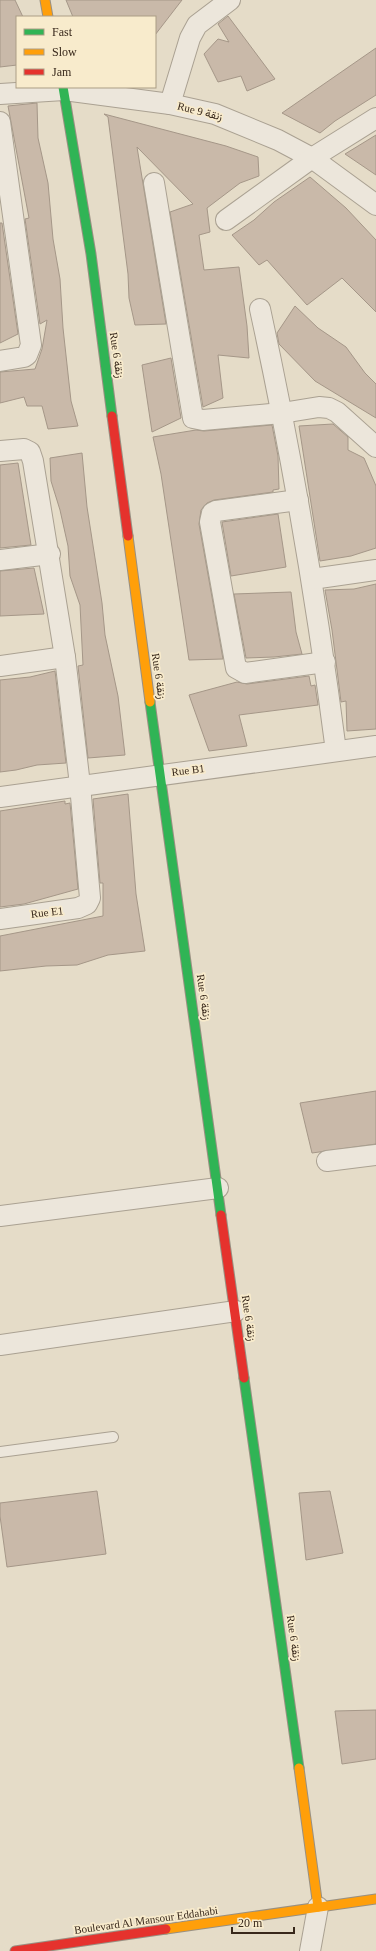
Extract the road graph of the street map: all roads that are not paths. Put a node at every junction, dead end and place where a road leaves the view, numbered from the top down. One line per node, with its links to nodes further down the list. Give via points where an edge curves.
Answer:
1 (45, 0): 3 (street)
2 (230, 0): 6 (street, via 197,25)
3 (48, 16)
4 (64, 88): 5 (street, Rue 9 زنقة); 6 (street, Rue 9 زنقة); 29 (street, Rue 6 زنقة, via 91,254)
5 (0, 94)
6 (170, 104): 9 (street, Rue 9 زنقة, via 215,114 242,124)
7 (376, 118): 9 (street)
8 (0, 122): 12 (street)
9 (312, 158): 11 (street, Rue 9 زنقة); 13 (street)
10 (154, 183): 16 (street, via 192,417 200,420)
11 (376, 205)
12 (6, 212): 15 (street, via 31,345 24,357)
13 (226, 220)
14 (260, 309): 16 (street)
15 (0, 360)
16 (282, 412): 17 (street, via 329,408 337,412); 19 (street)
17 (376, 447)
18 (0, 451): 20 (street, via 24,449 32,456)
19 (298, 500): 23 (street); 25 (street, via 216,511 212,513 210,522 236,668 245,673)
20 (50, 554): 21 (street); 24 (street)
21 (0, 560)
22 (376, 570): 23 (street)
23 (312, 579): 25 (street)
24 (65, 657): 26 (street); 30 (street)
25 (325, 662): 28 (street)
26 (0, 666)
27 (376, 746): 28 (street, Rue B1)
28 (336, 751): 29 (street, Rue B1)
29 (160, 774): 30 (street, Rue B1); 35 (street, Rue 6 زنقة)
30 (80, 785): 31 (street, Rue B1); 32 (street, Rue E1, via 90,898 87,904 78,908)
31 (0, 797)
32 (0, 919)
33 (376, 1155): 34 (street)
34 (327, 1161)
35 (218, 1188): 36 (street); 37 (street, Rue 6 زنقة)
36 (0, 1216)
37 (236, 1311): 38 (street); 42 (street, Rue 6 زنقة)
38 (0, 1345)
39 (113, 1437): 40 (lane)
40 (0, 1452)
41 (376, 1899): 42 (street, Boulevard Al Mansour Eddahabi)
42 (318, 1907): 43 (street, Boulevard Al Mansour Eddahabi); 44 (street)
43 (15, 1951)
44 (310, 1951)

